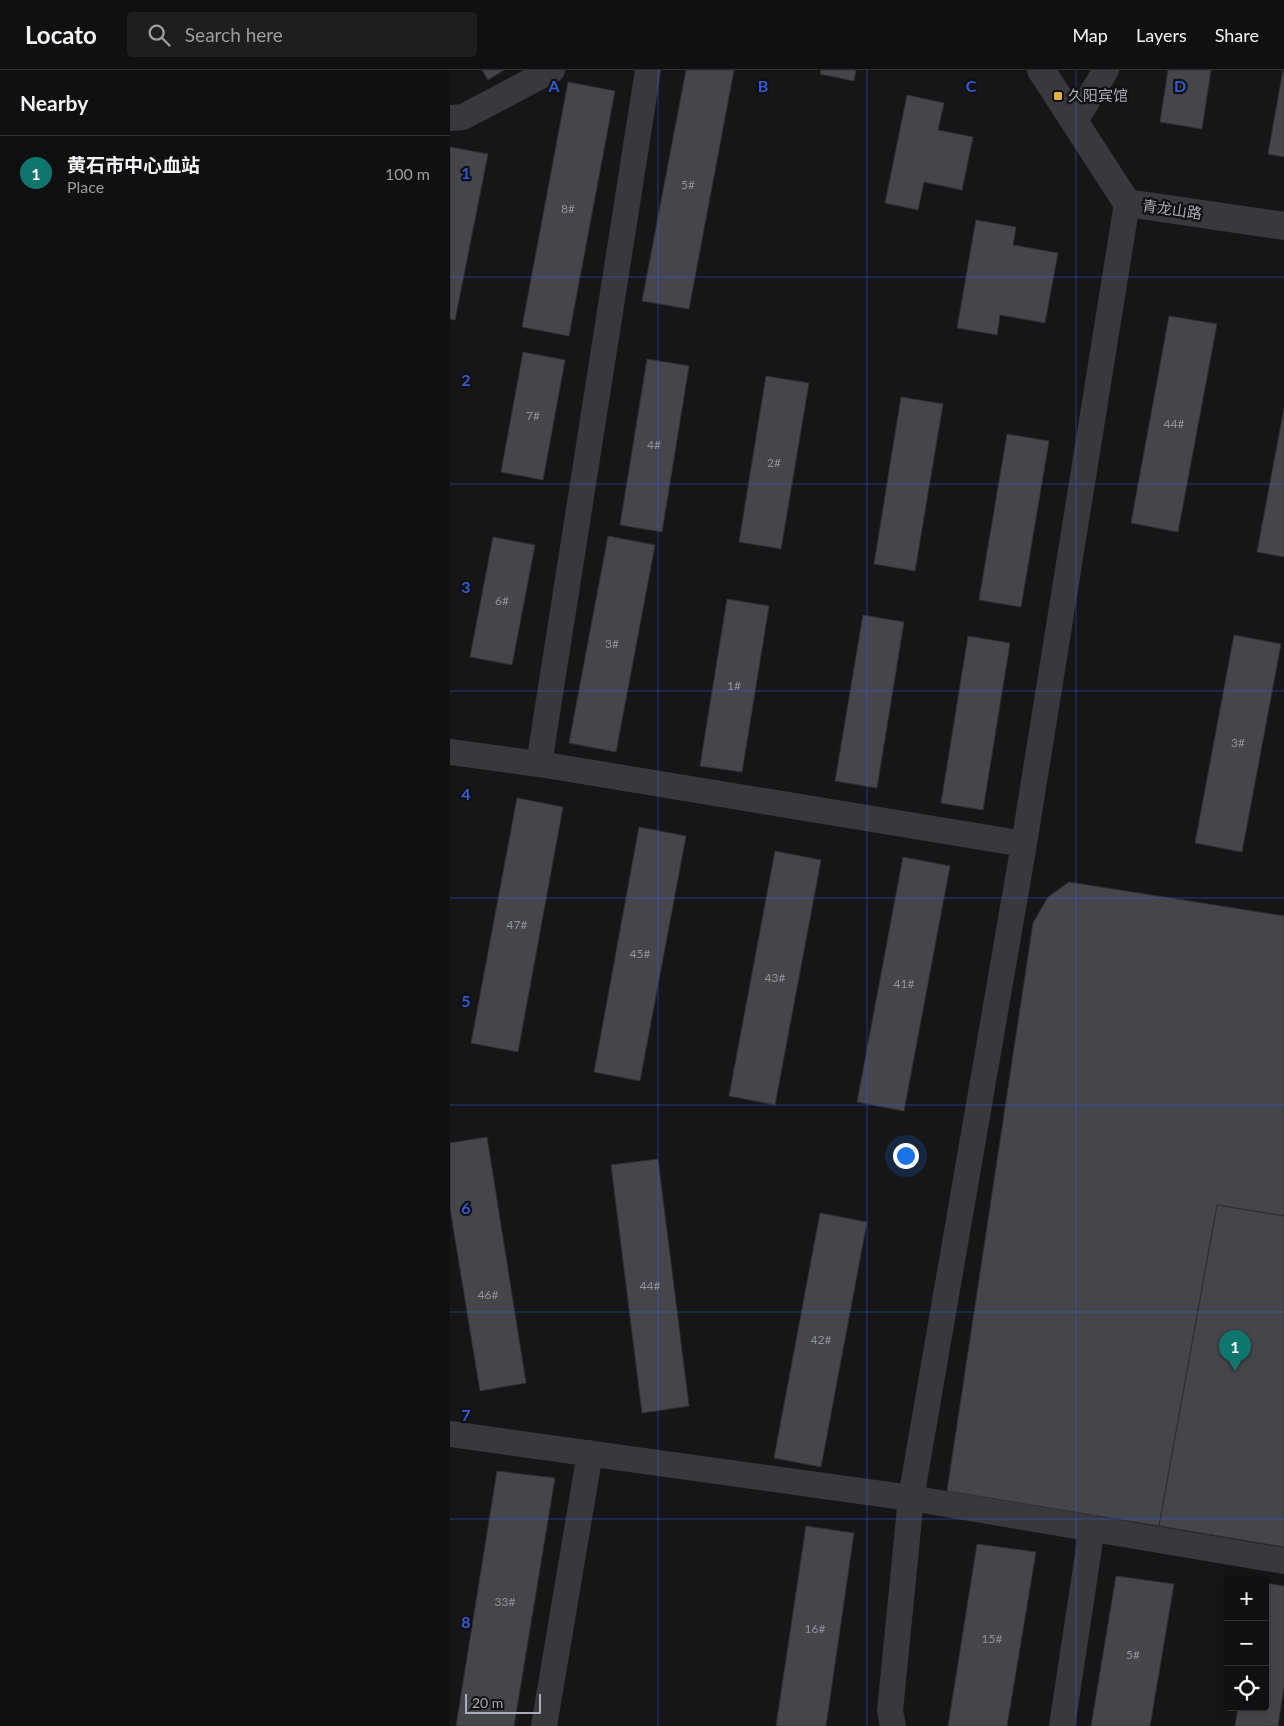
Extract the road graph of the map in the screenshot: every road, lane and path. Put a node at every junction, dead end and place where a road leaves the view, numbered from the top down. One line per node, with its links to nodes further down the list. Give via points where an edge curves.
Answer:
1 (552, 70): 5 (street, via 463,117)
2 (648, 70): 10 (street)
3 (1041, 70): 6 (street, 青龙山路)
4 (1106, 70): 6 (street)
5 (450, 118)
6 (1074, 121): 7 (street, 青龙山路)
7 (1127, 203): 8 (street, 青龙山路); 11 (street)
8 (1284, 226)
9 (450, 752): 10 (street)
10 (538, 764): 11 (street)
11 (1024, 844): 14 (street)
12 (450, 1434): 13 (street)
13 (590, 1453): 14 (street); 17 (street)
14 (911, 1498): 15 (street); 18 (street, via 890,1710)
15 (1092, 1528): 16 (street); 19 (street)
16 (1284, 1561)
17 (544, 1726)
18 (893, 1726)
19 (1062, 1726)

